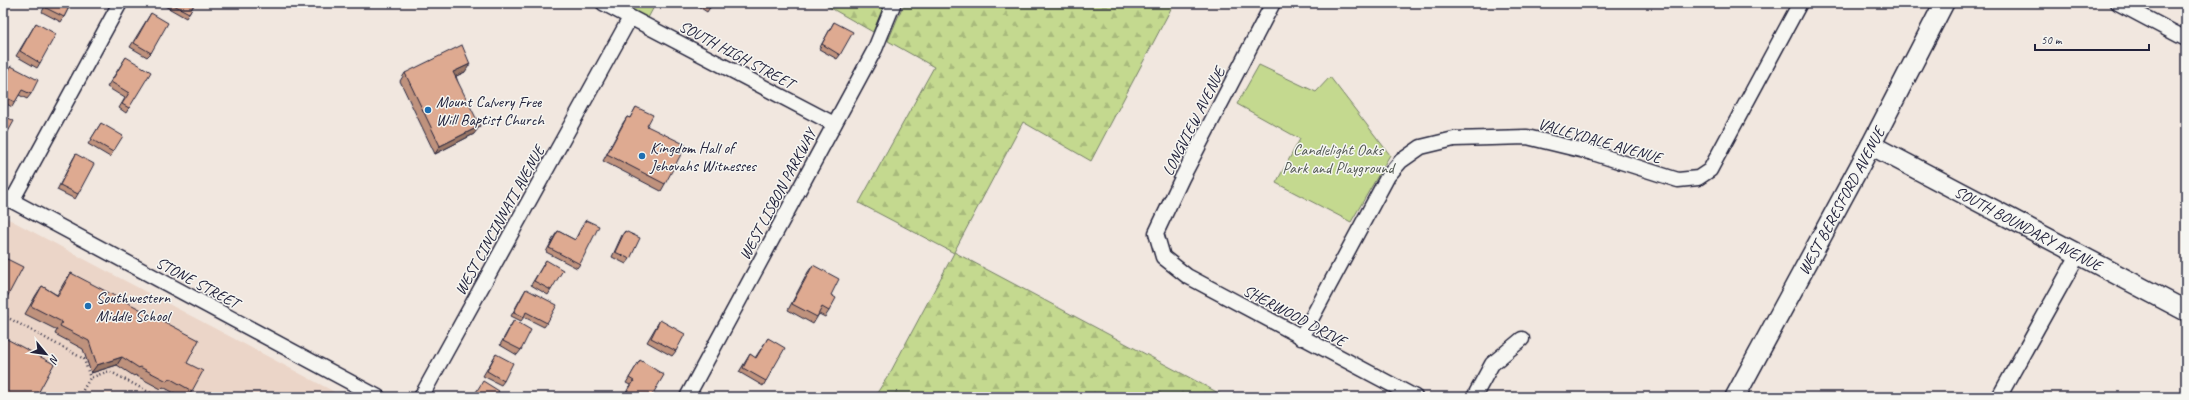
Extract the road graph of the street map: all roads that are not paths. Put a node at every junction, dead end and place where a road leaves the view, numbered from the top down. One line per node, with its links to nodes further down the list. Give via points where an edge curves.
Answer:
1 (120, 3): 12 (street)
2 (603, 3): 8 (street, SOUTH HIGH STREET)
3 (1273, 3): 14 (street, LONGVIEW AVENUE, via 1156,233)
4 (1800, 3): 16 (street, VALLEYDALE AVENUE, via 1710,170 1698,178 1678,180 1593,153 1527,137 1454,139 1421,147 1401,161 1388,176)
5 (1944, 3): 11 (street, WEST BERESFORD AVENUE)
6 (2118, 3): 9 (street)
7 (893, 5): 10 (street, WEST LISBON PARKWAY, via 875,49)
8 (630, 18): 10 (street, SOUTH HIGH STREET); 19 (street, WEST CINCINNATI AVENUE)
9 (2186, 39)
10 (834, 124): 20 (street, WEST LISBON PARKWAY)
11 (1871, 145): 13 (street, SOUTH BOUNDARY AVENUE); 23 (street, WEST BERESFORD AVENUE)
12 (7, 198): 18 (street, STONE STREET)
13 (2078, 255): 15 (street, SOUTH BOUNDARY AVENUE); 24 (street)
14 (1163, 257): 16 (street, SHERWOOD DRIVE, via 1187,276)
15 (2186, 311)
16 (1301, 338): 21 (street, SHERWOOD DRIVE)
17 (1522, 339): 22 (street, via 1492,364)
18 (378, 397)
19 (421, 397)
20 (687, 397)
21 (1415, 397)
22 (1474, 397)
23 (1735, 397)
24 (1999, 397)

